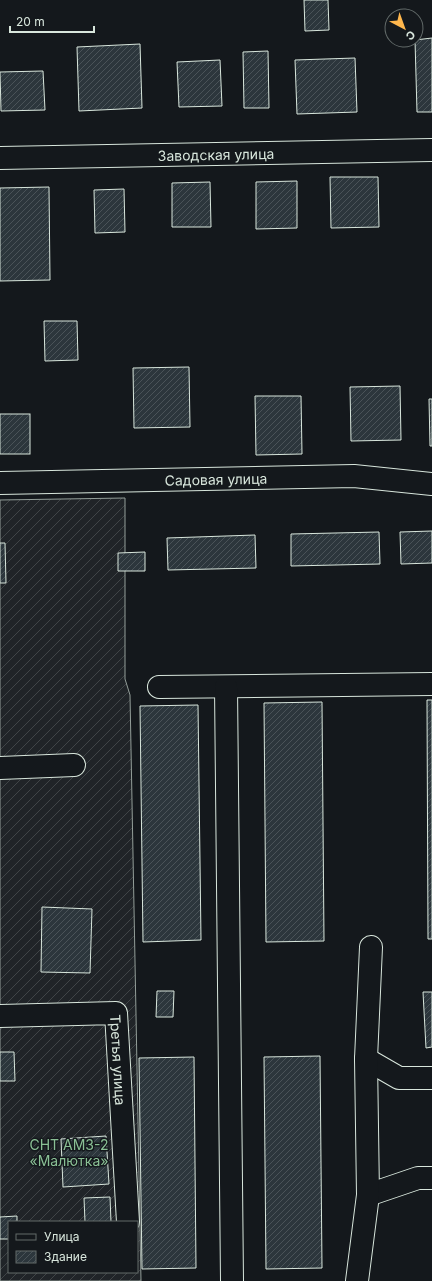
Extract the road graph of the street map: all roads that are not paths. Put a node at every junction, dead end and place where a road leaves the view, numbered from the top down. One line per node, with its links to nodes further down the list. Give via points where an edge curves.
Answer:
1 (432, 150): 2 (street, Заводская улица)
2 (0, 158)
3 (0, 483): 4 (street, Садовая улица, via 354,476)
4 (432, 484)
5 (432, 684): 7 (street)
6 (159, 687): 7 (street)
7 (226, 687): 17 (street)
8 (74, 765): 9 (street)
9 (0, 768)
10 (371, 947): 12 (street)
11 (0, 1016): 16 (street, Третья улица, via 116,1013)
12 (366, 1059): 13 (street, via 399,1078); 15 (street)
13 (432, 1078)
14 (432, 1178): 15 (street, via 418,1178)
15 (368, 1195): 18 (street)
16 (128, 1221)
17 (232, 1281)
18 (357, 1281)

